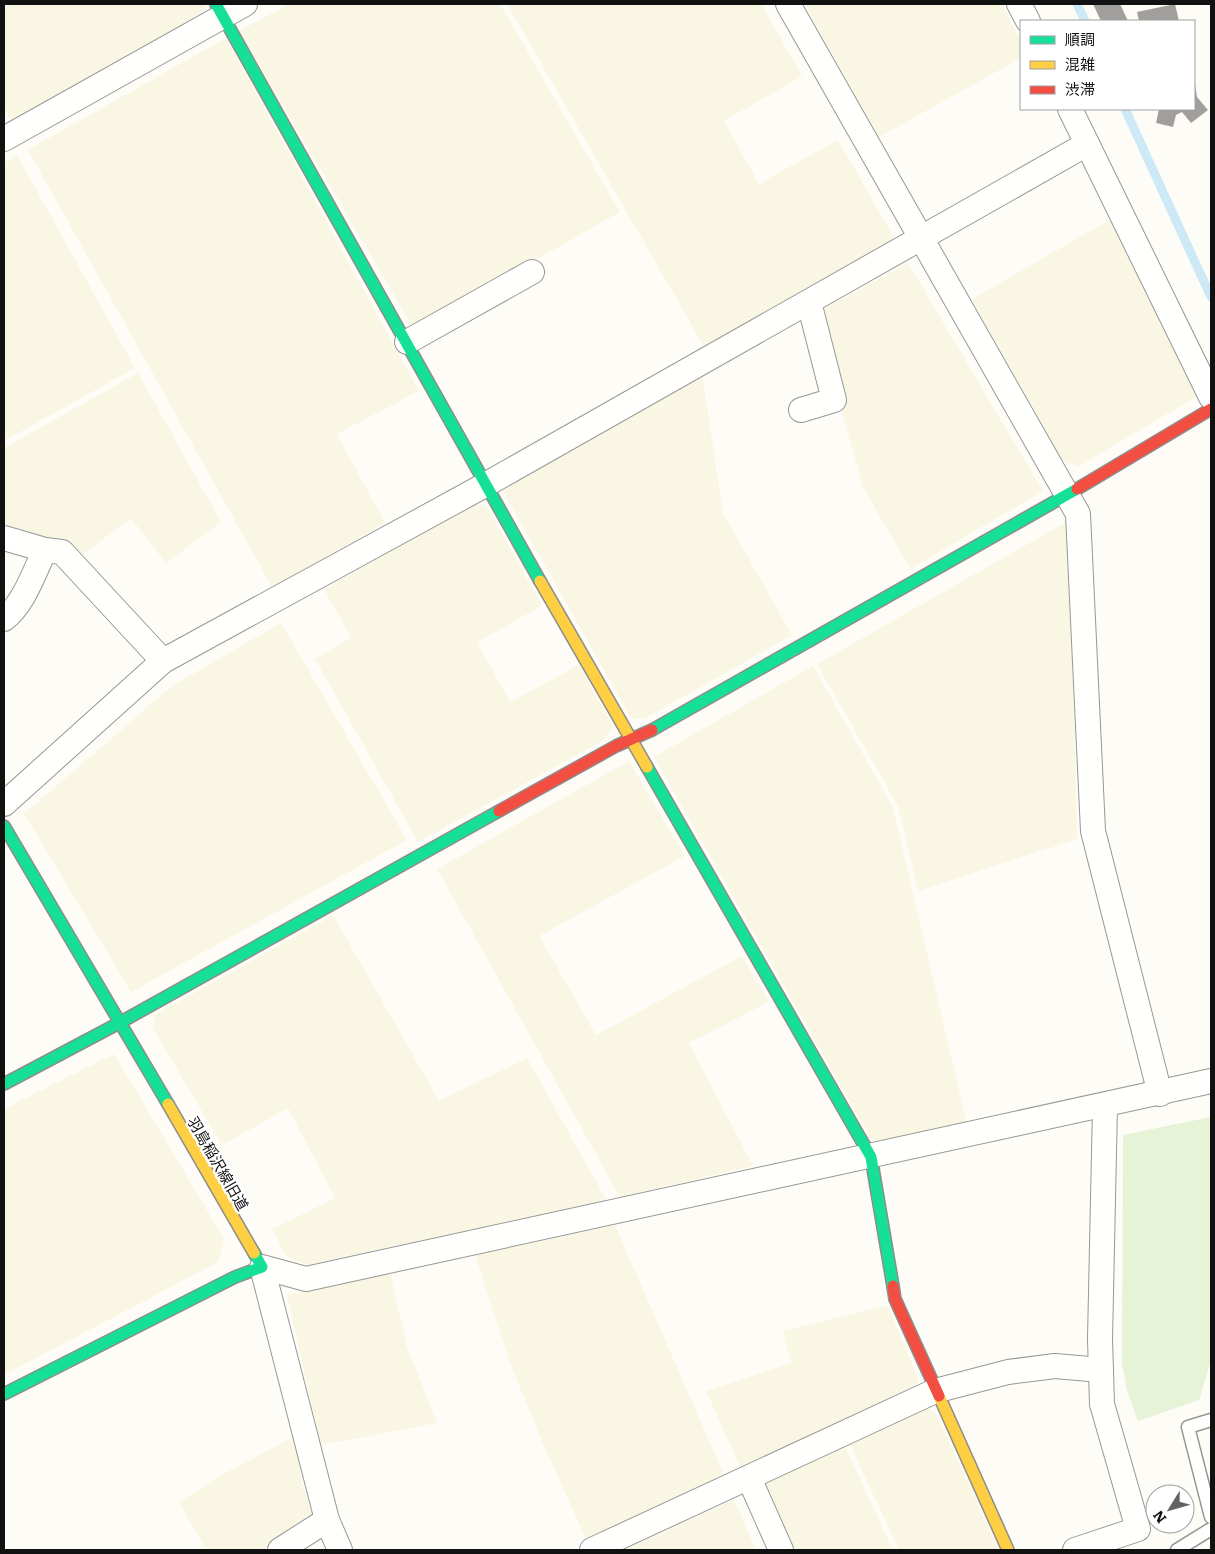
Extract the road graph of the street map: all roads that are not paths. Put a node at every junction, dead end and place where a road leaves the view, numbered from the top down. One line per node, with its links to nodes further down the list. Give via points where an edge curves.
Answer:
1 (245, 4): 4 (street)
2 (788, 4): 9 (street)
3 (1019, 4): 5 (street)
4 (220, 10): 7 (street); 12 (street)
5 (1027, 20)
6 (1070, 110): 8 (street)
7 (4, 138)
8 (1086, 144): 9 (street); 13 (street)
9 (921, 238): 11 (street); 17 (street)
10 (532, 272): 12 (street)
11 (809, 302): 15 (street, via 834,400); 16 (street)
12 (407, 342): 16 (street)
13 (1211, 397)
14 (1211, 409): 17 (street)
15 (801, 410)
16 (485, 485): 21 (street); 22 (street)
17 (1068, 494): 22 (street); 28 (street, via 1078,514 1094,830)
18 (4, 538): 19 (street)
19 (45, 550): 20 (street, via 27,587); 21 (street, via 62,552)
20 (4, 619)
21 (163, 661): 23 (street)
22 (630, 740): 25 (street); 30 (street)
23 (4, 804)
24 (4, 826): 25 (street, 羽島稲沢線旧道)
25 (121, 1022): 27 (street); 31 (street, 羽島稲沢線旧道)
26 (1211, 1081): 28 (street)
27 (4, 1084)
28 (1160, 1094): 29 (street)
29 (1105, 1106): 30 (street); 32 (street)
30 (871, 1157): 31 (street, via 306,1279); 33 (street, via 895,1299)
31 (262, 1267): 34 (street, via 235,1277); 38 (street)
32 (1101, 1370): 33 (street, via 1066,1375 1055,1366 1008,1372); 45 (street, via 1102,1404 1138,1529)
33 (936, 1390): 36 (street); 44 (street)
34 (4, 1394)
35 (1211, 1420): 37 (lane, via 1188,1427)
36 (749, 1478): 42 (street); 43 (street)
37 (1211, 1517)
38 (327, 1520): 40 (street); 41 (street)
39 (1211, 1529): 46 (lane)
40 (280, 1550)
41 (340, 1550)
42 (592, 1550)
43 (781, 1550)
44 (1008, 1550)
45 (1076, 1550)
46 (1177, 1550)

